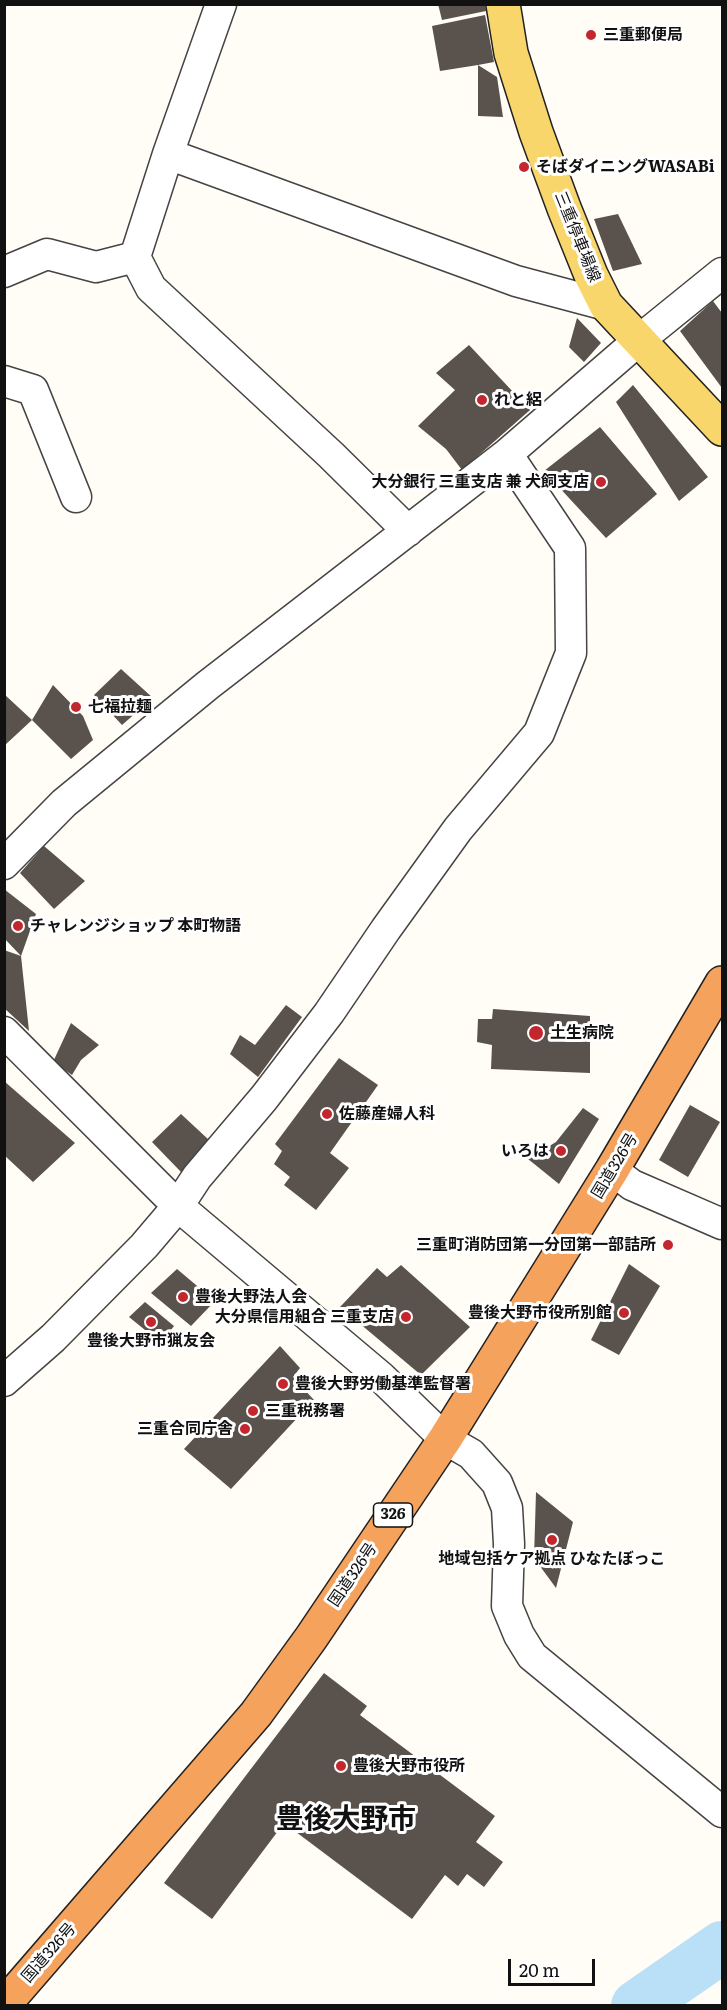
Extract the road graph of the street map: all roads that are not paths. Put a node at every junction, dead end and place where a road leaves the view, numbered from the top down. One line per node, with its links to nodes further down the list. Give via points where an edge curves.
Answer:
1 (221, 4): 3 (street)
2 (503, 4): 7 (main road, 三重停車場線, via 511,53 536,132)
3 (168, 154): 4 (street); 7 (street, via 516,281)
4 (135, 257): 5 (street, via 96,267 47,254); 13 (street, via 151,288 332,455)
5 (4, 272)
6 (723, 273): 8 (street)
7 (606, 305): 8 (main road, 三重停車場線)
8 (639, 341): 10 (main road, 三重停車場線); 11 (street)
9 (4, 381): 12 (street, via 33,390)
10 (723, 429)
11 (507, 454): 13 (street); 18 (street, via 570,548 571,654 539,733 458,829 329,1013)
12 (76, 497)
13 (408, 531): 14 (street, via 208,685 64,803)
14 (4, 864)
15 (723, 983): 17 (highway, 国道326号 / 326)
16 (4, 1032): 18 (street)
17 (612, 1170): 19 (street, via 632,1185); 21 (highway, 国道326号 / 326)
18 (178, 1206): 20 (street, via 53,1338); 21 (street, via 381,1377)
19 (723, 1224)
20 (4, 1381)
21 (445, 1439): 22 (street, via 471,1454 497,1483 507,1508 507,1606 532,1656); 23 (highway, 国道326号 / 326, via 256,1714)
22 (723, 1812)
23 (4, 2005)

